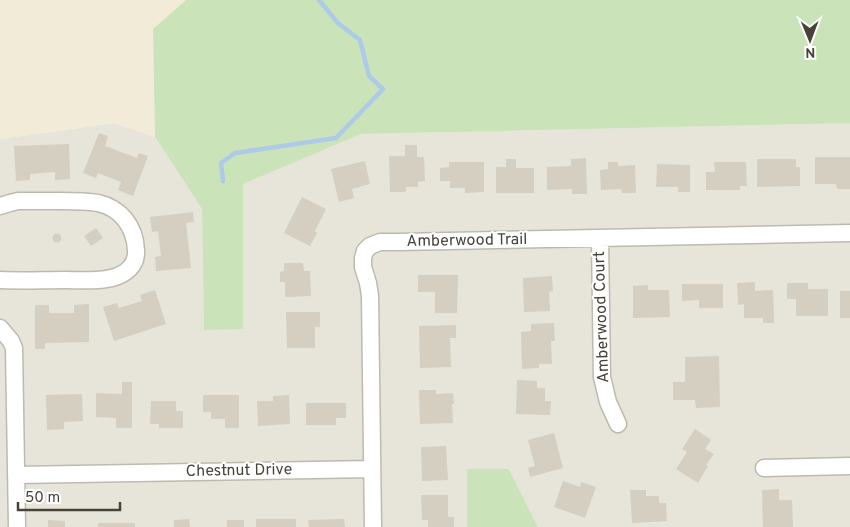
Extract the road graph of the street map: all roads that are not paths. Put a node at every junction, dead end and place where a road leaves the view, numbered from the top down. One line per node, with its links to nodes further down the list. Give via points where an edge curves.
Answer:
1 (0, 206): 4 (street, via 10,202 79,201 110,207 128,222 136,252 134,262 126,272 110,278)
2 (850, 233): 3 (street, Amberwood Trail)
3 (600, 238): 7 (street, Amberwood Court, via 602,377); 10 (street, Amberwood Trail, via 380,242 365,251 363,267 370,296)
4 (0, 280)
5 (0, 328): 6 (street, via 14,348)
6 (7, 379): 11 (street)
7 (618, 424)
8 (850, 466): 9 (street)
9 (764, 468)
10 (372, 469): 11 (street, Chestnut Drive); 13 (street, Amberwood Trail)
11 (16, 475): 12 (street)
12 (17, 527)
13 (373, 527)

